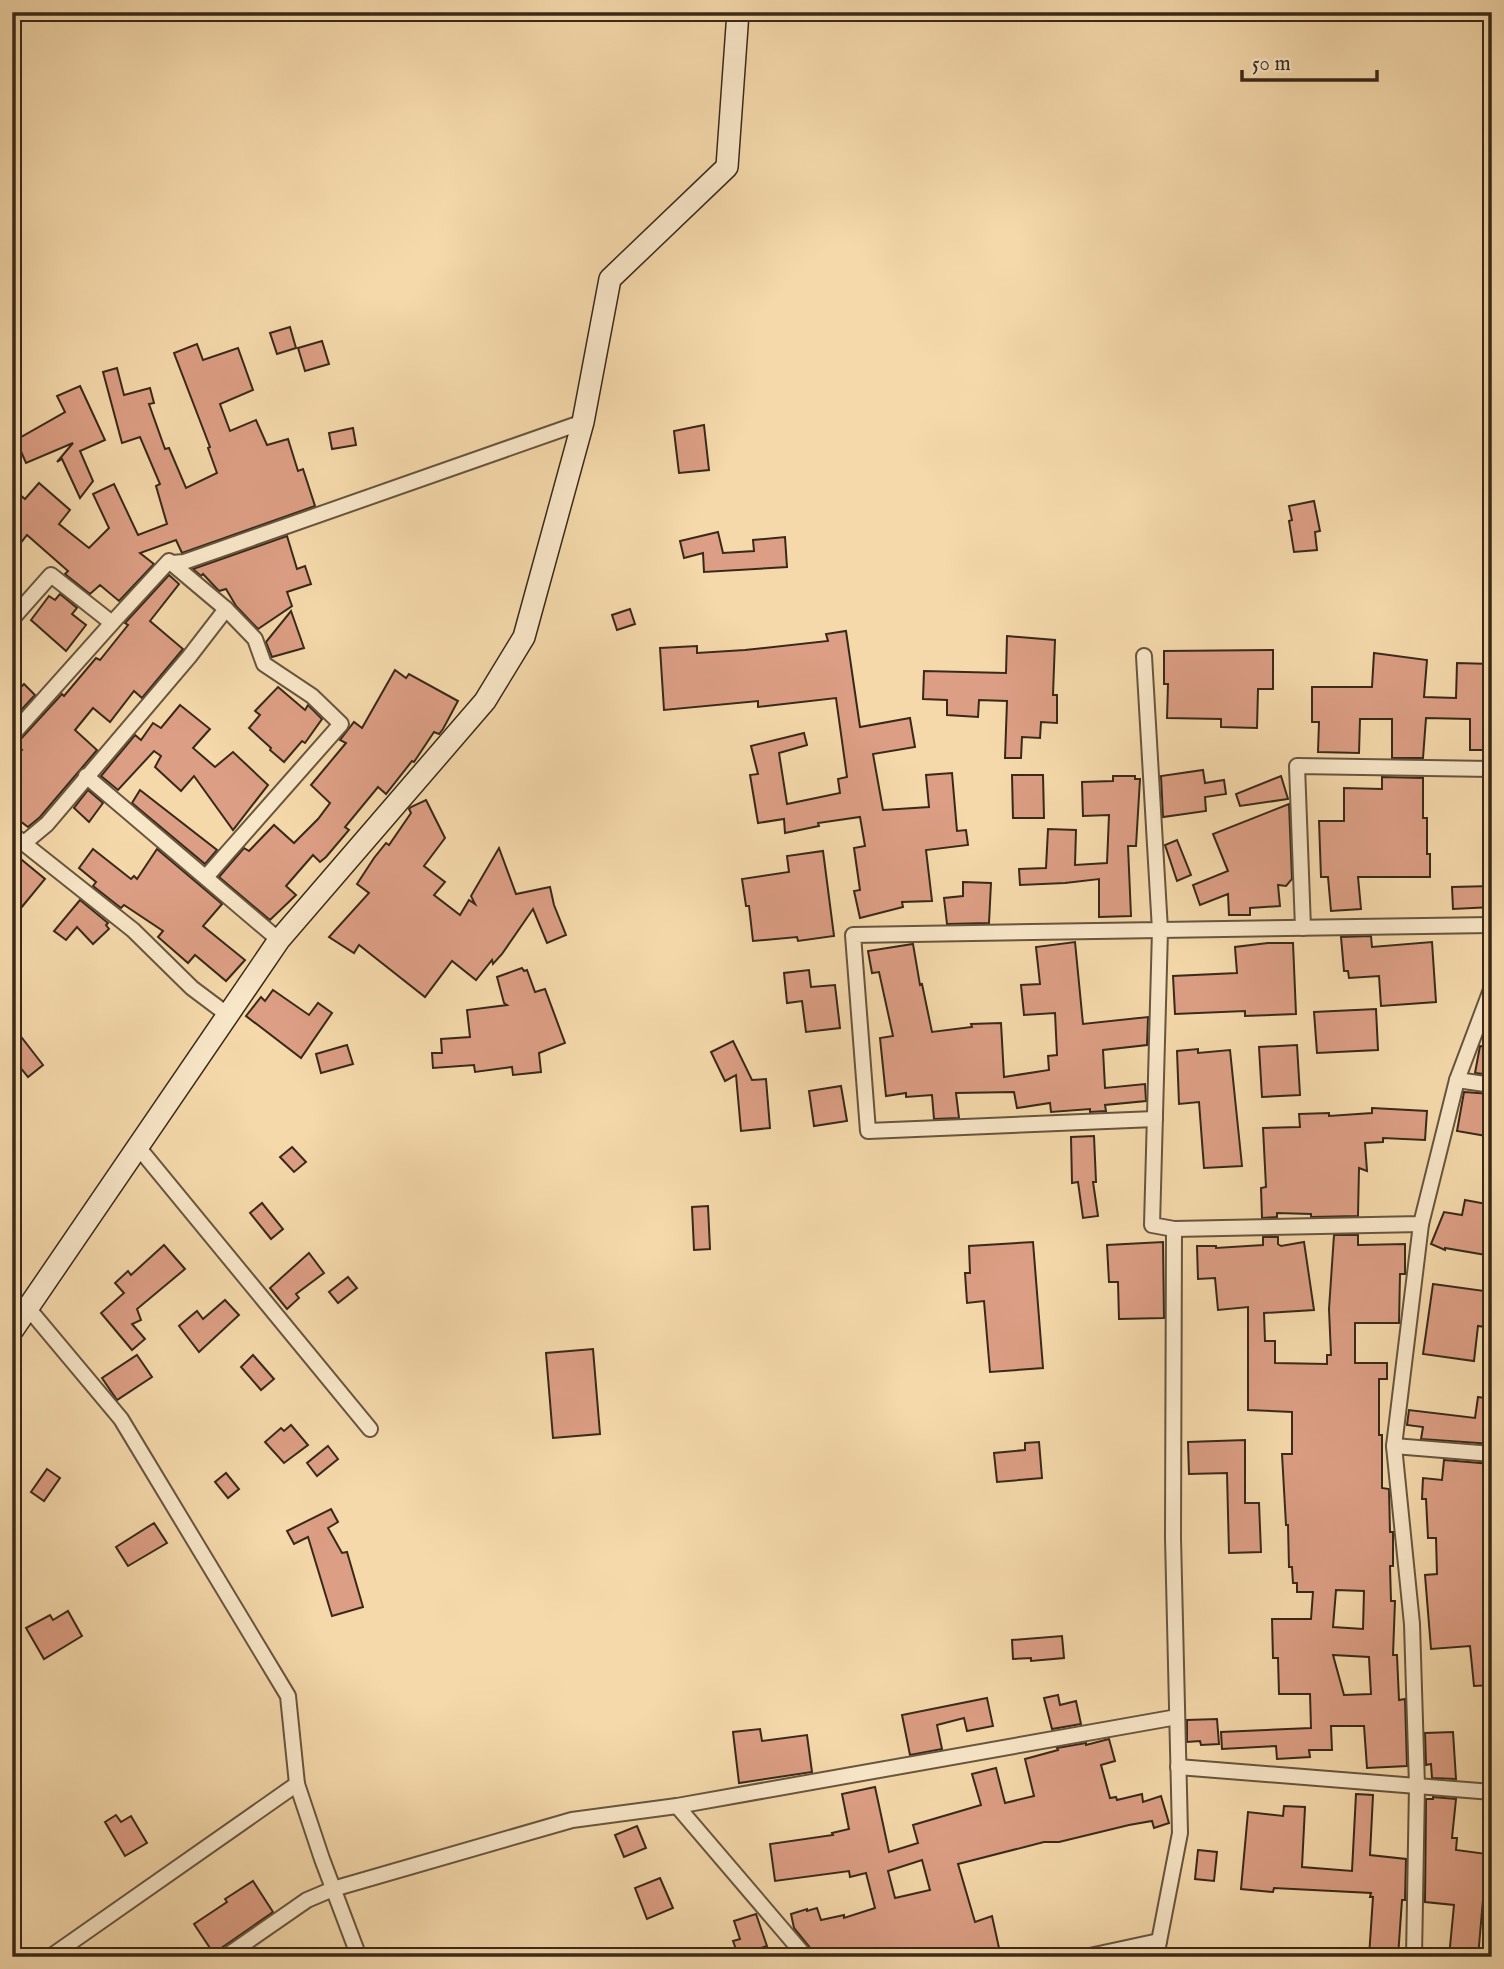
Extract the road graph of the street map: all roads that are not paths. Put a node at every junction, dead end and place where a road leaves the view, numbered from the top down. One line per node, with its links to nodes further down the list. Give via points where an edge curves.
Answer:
1 (738, 12): 2 (main road, via 727,167 610,279)
2 (583, 422): 3 (street); 16 (main road, via 524,637 485,701)
3 (172, 563): 4 (street); 6 (street, via 169,561)
4 (226, 610): 10 (street); 12 (street, via 255,639 264,664 312,696 341,724)
5 (12, 619): 6 (street, via 51,575)
6 (112, 623): 8 (street)
7 (1144, 656): 15 (street)
8 (12, 735)
9 (1492, 769): 14 (street, via 1297,766)
10 (86, 776): 11 (street, via 47,824); 12 (street)
11 (18, 839): 18 (street, via 133,930 192,988)
12 (206, 877): 16 (street)
13 (1492, 925): 14 (street)
14 (1303, 928): 15 (street)
15 (1160, 930): 21 (street); 21 (street, via 853,935 868,1131)
16 (279, 940): 18 (main road)
17 (1492, 987): 19 (street)
18 (228, 1015): 22 (main road)
19 (1457, 1080): 20 (street); 23 (street)
20 (1492, 1085)
21 (1155, 1119): 24 (street, via 1152,1225)
22 (138, 1147): 25 (main road); 27 (street)
23 (1421, 1224): 24 (street); 28 (street)
24 (1174, 1229): 30 (street)
25 (28, 1308): 26 (main road); 32 (street, via 121,1419 288,1696)
26 (12, 1331)
27 (370, 1429)
28 (1394, 1446): 29 (street); 33 (street, via 1412,1624)
29 (1492, 1454)
30 (1177, 1717): 31 (street); 35 (street)
31 (1178, 1768): 33 (street); 37 (street, via 1180,1833)
32 (297, 1784): 36 (street); 38 (street)
33 (1417, 1786): 34 (street); 44 (street)
34 (1492, 1792)
35 (677, 1806): 36 (street, via 572,1820); 41 (street)
36 (333, 1889): 39 (street, via 307,1900); 40 (street, via 356,1949)
37 (1159, 1941): 42 (street); 43 (street)
38 (50, 1957)
39 (225, 1957)
40 (353, 1957)
41 (806, 1957)
42 (1085, 1957)
43 (1156, 1957)
44 (1414, 1957)

